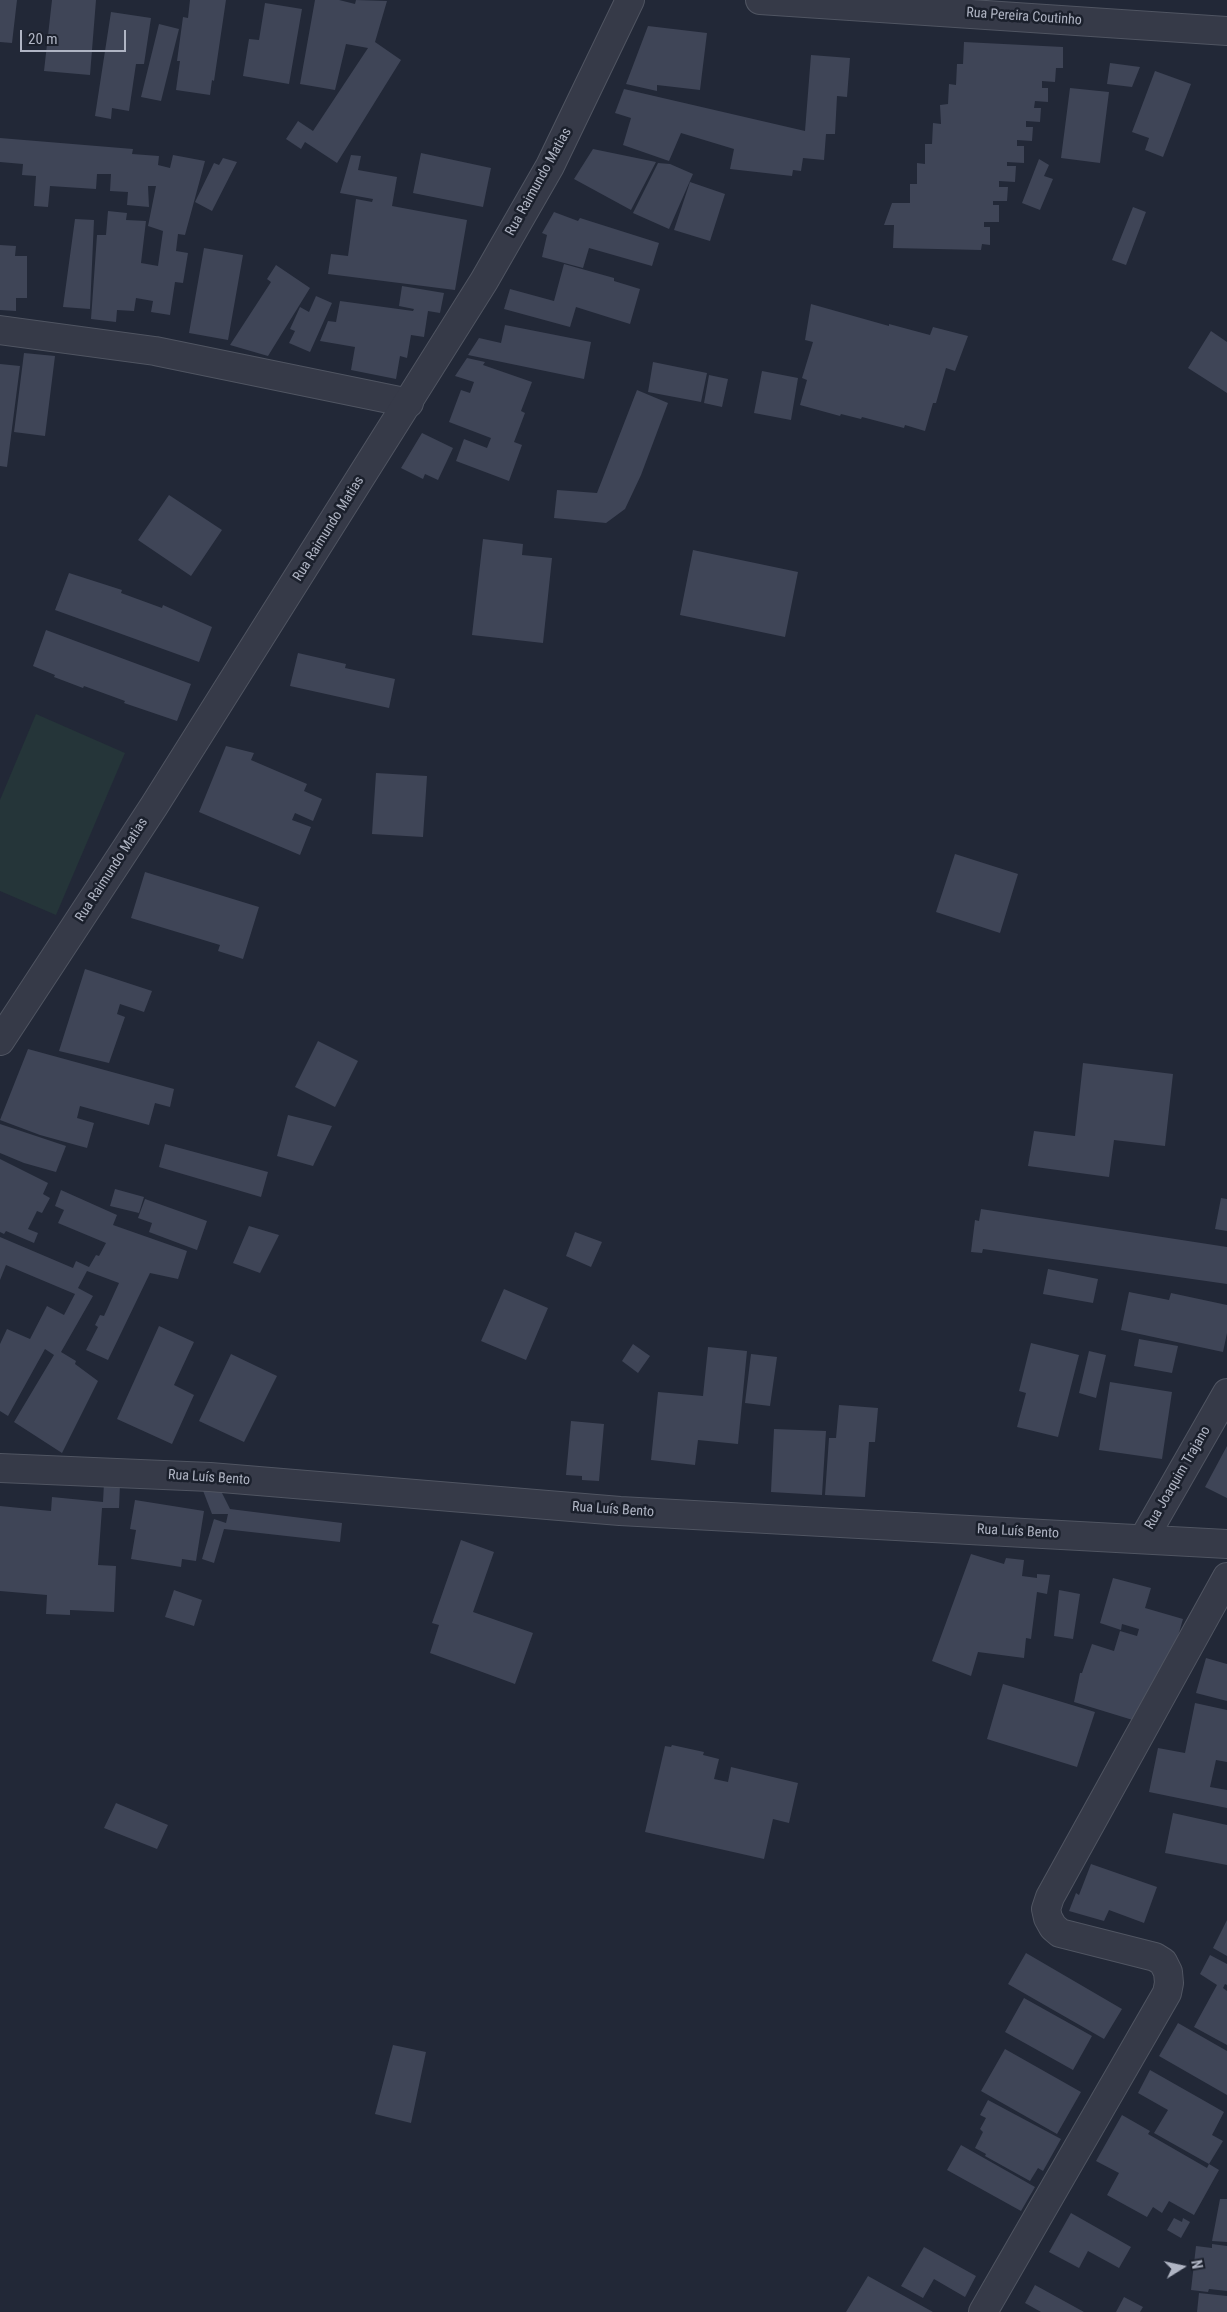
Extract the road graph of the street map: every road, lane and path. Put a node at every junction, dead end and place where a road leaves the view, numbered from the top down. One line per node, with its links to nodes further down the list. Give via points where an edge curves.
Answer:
1 (630, 0): 5 (street, Rua Raimundo Matias, via 550,166)
2 (760, 0): 3 (street, Rua Pereira Coutinho)
3 (1227, 30)
4 (0, 330): 5 (street, via 155,351)
5 (408, 403): 6 (street, Rua Raimundo Matias, via 154,806)
6 (0, 1041)
7 (1227, 1393): 9 (street, Rua Joaquim Trajano)
8 (0, 1468): 9 (street, Rua Luís Bento, via 210,1477 620,1511)
9 (1144, 1538): 10 (street, Rua Luís Bento)
10 (1227, 1544)
11 (1227, 1577): 12 (street, via 1046,1909 1053,1928 1060,1933 1155,1957 1163,1962 1169,1978 1167,1993)
12 (983, 2312)

